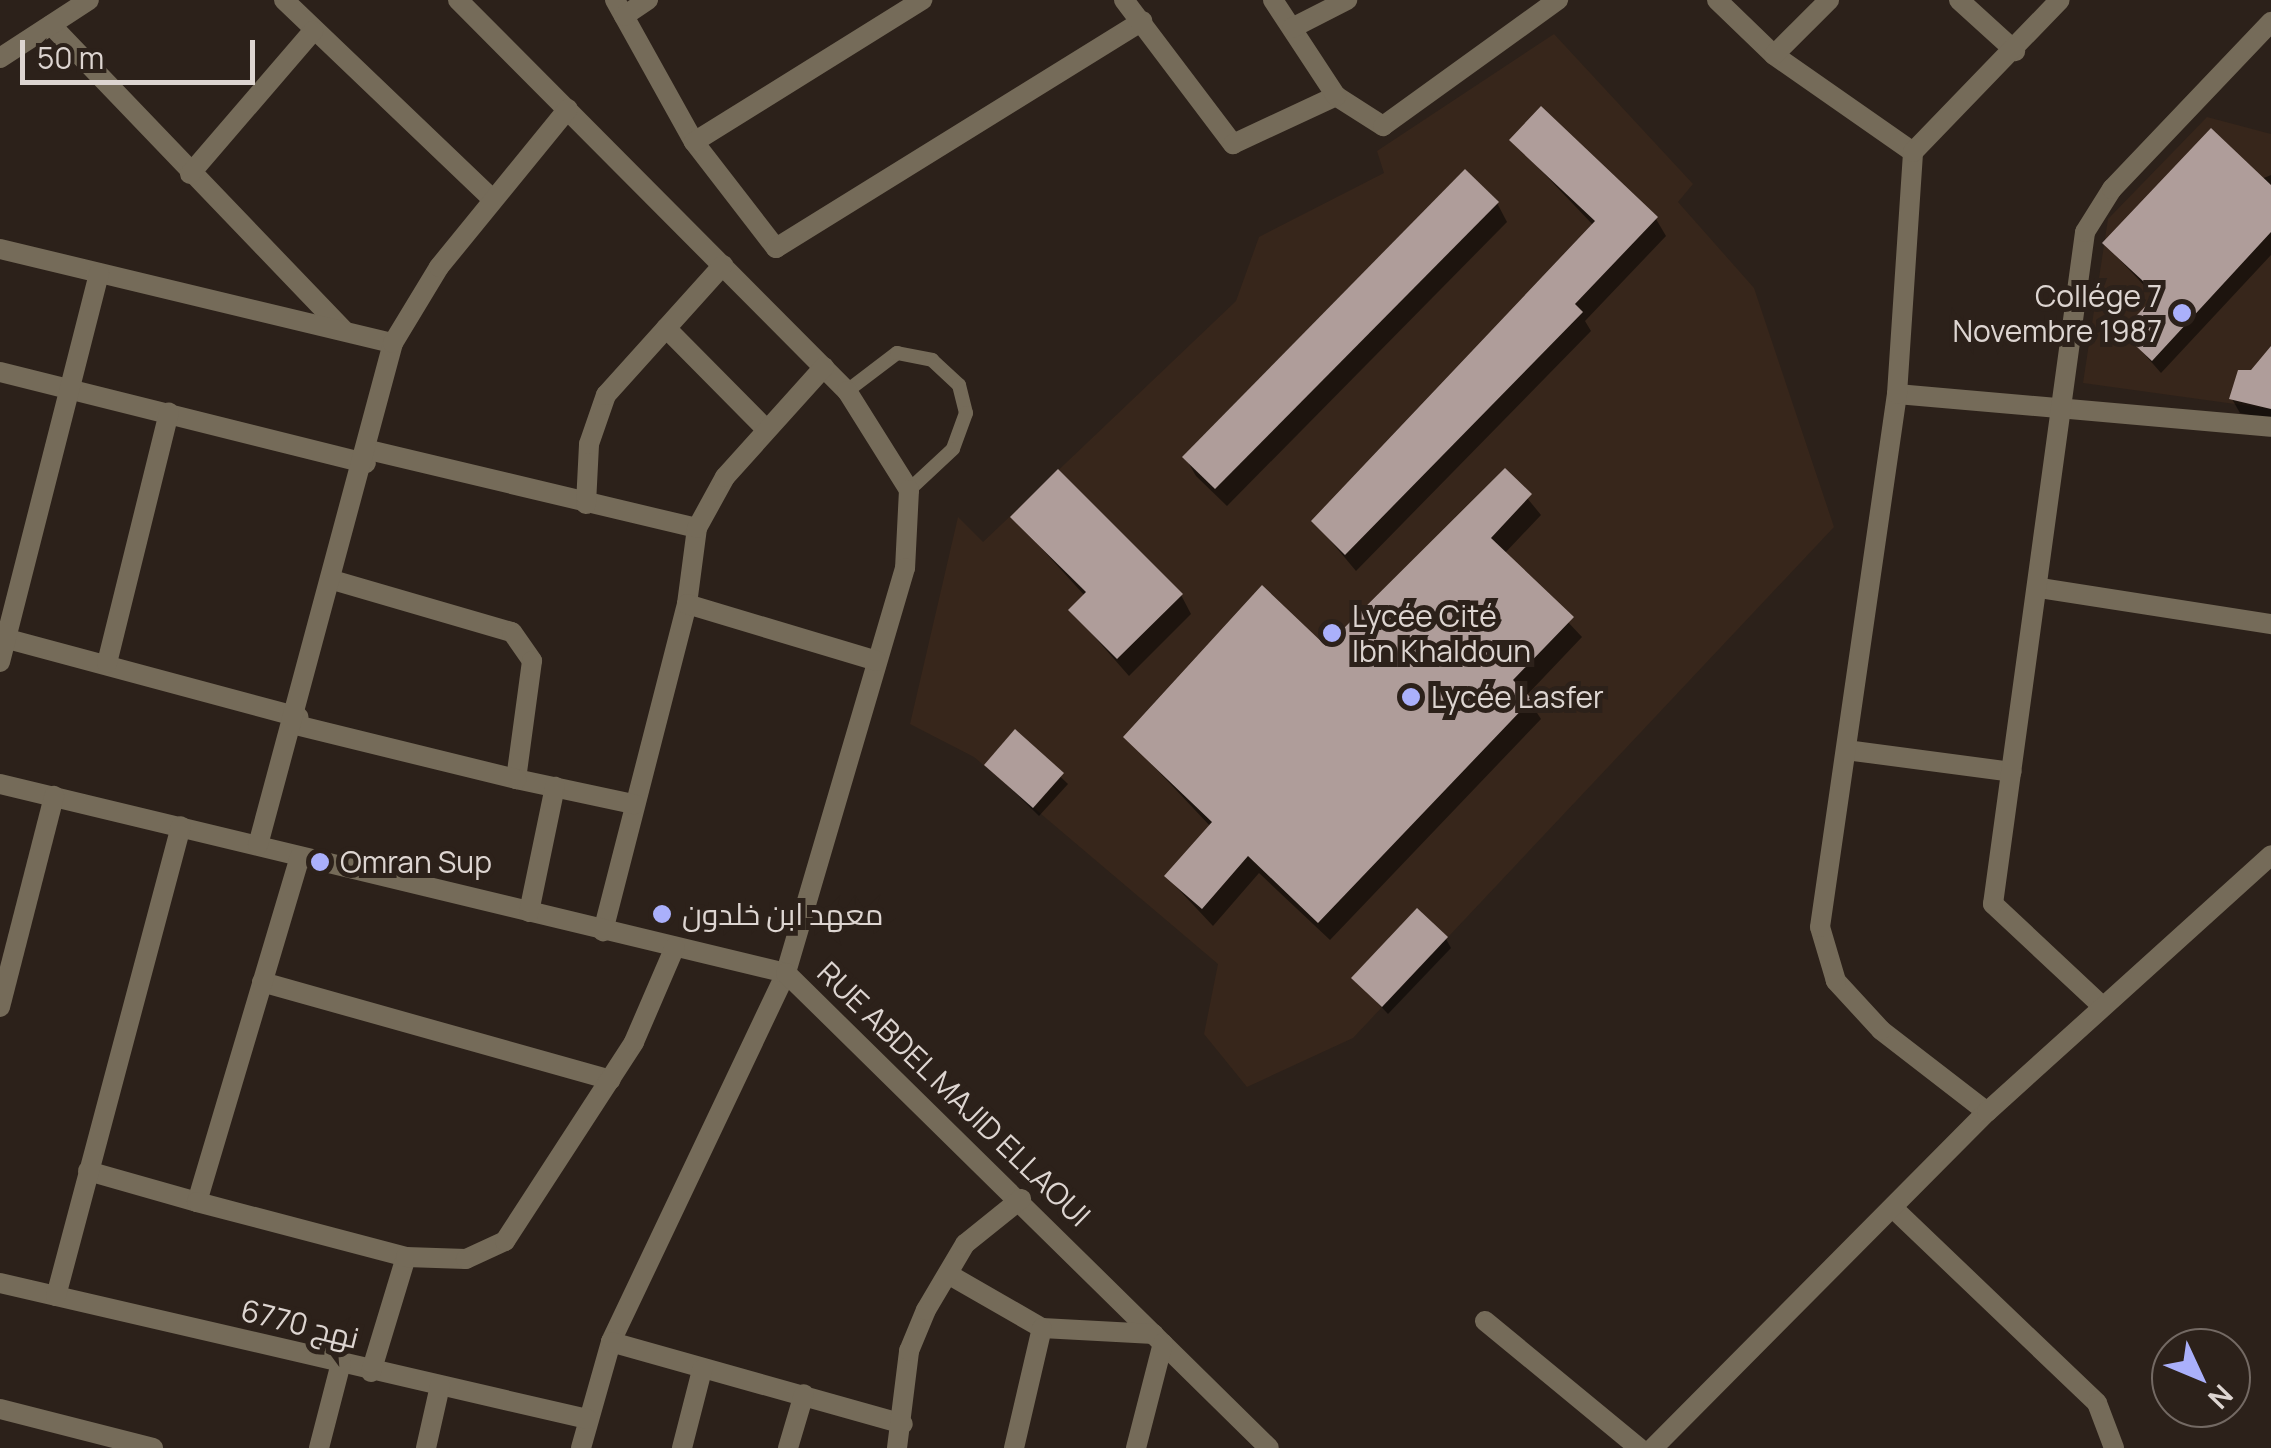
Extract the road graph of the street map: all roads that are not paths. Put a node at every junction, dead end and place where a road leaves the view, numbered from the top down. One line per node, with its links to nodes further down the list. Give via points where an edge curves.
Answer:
1 (89, 0): 17 (street)
2 (284, 0): 19 (street)
3 (458, 0): 24 (street)
4 (648, 0): 14 (street)
5 (922, 0): 25 (street)
6 (1124, 0): 15 (street)
7 (1273, 0): 18 (street)
8 (1347, 0): 18 (street)
9 (1558, 0): 23 (street, via 1384,126)
10 (1717, 0): 21 (street)
11 (1828, 0): 21 (street)
12 (1959, 0): 20 (street)
13 (2060, 0): 20 (street)
14 (620, 8): 25 (street)
15 (1142, 21): 23 (street, via 1233,144); 25 (street, via 790,245 762,241)
16 (2271, 22): 40 (street, via 2093,210)
17 (52, 25): 22 (street); 27 (street)
18 (1292, 28): 23 (street)
19 (313, 31): 27 (street); 28 (street)
20 (2014, 51): 26 (street)
21 (1774, 55): 26 (street)
22 (0, 58)
23 (1336, 96)
24 (568, 108): 28 (street); 30 (street)
25 (694, 142)
26 (1913, 152): 39 (street)
27 (190, 174): 33 (street)
28 (492, 199): 34 (street)
29 (0, 249): 31 (street)
30 (723, 265): 32 (street); 35 (street)
31 (99, 273): 33 (street); 37 (street)
32 (666, 328): 43 (street); 46 (street, via 606,394 588,444)
33 (344, 331): 34 (street)
34 (393, 342): 44 (street)
35 (824, 367): 38 (street); 43 (street)
36 (0, 372): 37 (street)
37 (70, 388): 41 (street); 52 (street)
38 (847, 390): 45 (street); 45 (lane, via 897,353 932,360 959,385 966,413 954,449)
39 (1896, 394): 40 (street); 57 (street)
40 (2064, 404): 42 (street); 49 (street)
41 (169, 413): 44 (street); 55 (street)
42 (2271, 427)
43 (766, 428): 47 (street)
44 (368, 456): 46 (street); 48 (street)
45 (910, 490): 53 (street, via 905,568)
46 (586, 504): 47 (street)
47 (698, 528): 50 (street)
48 (336, 581): 56 (street); 59 (street, via 527,644)
49 (2040, 588): 51 (street); 58 (street)
50 (687, 604): 53 (street); 63 (street)
51 (2271, 624)
52 (3, 638): 54 (street); 55 (street)
53 (878, 661): 71 (street)
54 (0, 662)
55 (107, 663): 56 (street)
56 (297, 721): 59 (street); 65 (street)
57 (1846, 750): 58 (street); 76 (street, via 1823,949 1836,982 1881,1030)
58 (2012, 772): 73 (street, via 1992,904)
59 (516, 779): 61 (street)
60 (0, 784): 62 (street, RUE ABDEL MAJID ELLAOUI)
61 (555, 787): 63 (street); 68 (street)
62 (54, 796): 64 (street, RUE ABDEL MAJID ELLAOUI); 74 (street)
63 (634, 804): 69 (street)
64 (181, 826): 65 (street, RUE ABDEL MAJID ELLAOUI); 77 (street)
65 (258, 845): 67 (street, RUE ABDEL MAJID ELLAOUI)
66 (2271, 855): 73 (street)
67 (300, 857): 68 (street, RUE ABDEL MAJID ELLAOUI); 72 (street)
68 (530, 912): 69 (street, RUE ABDEL MAJID ELLAOUI)
69 (603, 931): 70 (street, RUE ABDEL MAJID ELLAOUI)
70 (675, 947): 71 (street, RUE ABDEL MAJID ELLAOUI); 75 (street)
71 (786, 973): 78 (street, RUE ABDEL MAJID ELLAOUI); 88 (street)
72 (262, 982): 75 (street); 79 (street)
73 (2101, 1005): 76 (street)
74 (0, 1007)
75 (610, 1080): 81 (street, via 505,1241 466,1259)
76 (1988, 1112): 80 (street)
77 (88, 1172): 79 (street); 84 (street)
78 (1021, 1199): 82 (street, via 965,1244); 87 (street, RUE ABDEL MAJID ELLAOUI)
79 (198, 1202): 81 (street)
80 (1893, 1208): 109 (street); 110 (street, via 2097,1402)
81 (406, 1258): 91 (street)
82 (948, 1274): 86 (street); 96 (street, via 909,1351)
83 (0, 1283): 84 (street, نهج 6770)
84 (56, 1296): 89 (street, نهج 6770)
85 (1485, 1322): 108 (street)
86 (1042, 1328): 87 (street); 105 (street)
87 (1159, 1339): 97 (street, RUE ABDEL MAJID ELLAOUI); 106 (street)
88 (611, 1342): 90 (street); 95 (street)
89 (341, 1364): 91 (street, نهج 6770); 99 (street)
90 (702, 1370): 93 (street); 102 (street)
91 (371, 1372): 92 (street, نهج 6770)
92 (440, 1386): 95 (street, نهج 6770); 100 (street)
93 (804, 1394): 96 (street); 103 (street)
94 (0, 1408): 98 (street)
95 (587, 1420): 101 (street)
96 (903, 1424): 104 (street)
97 (1251, 1440): 107 (street, RUE ABDEL MAJID ELLAOUI)
98 (153, 1448)
99 (319, 1448)
100 (426, 1448)
101 (581, 1448)
102 (682, 1448)
103 (788, 1448)
104 (898, 1448)
105 (1014, 1448)
106 (1136, 1448)
107 (1269, 1448)
108 (1639, 1448)
109 (1653, 1448)
110 (2114, 1448)

